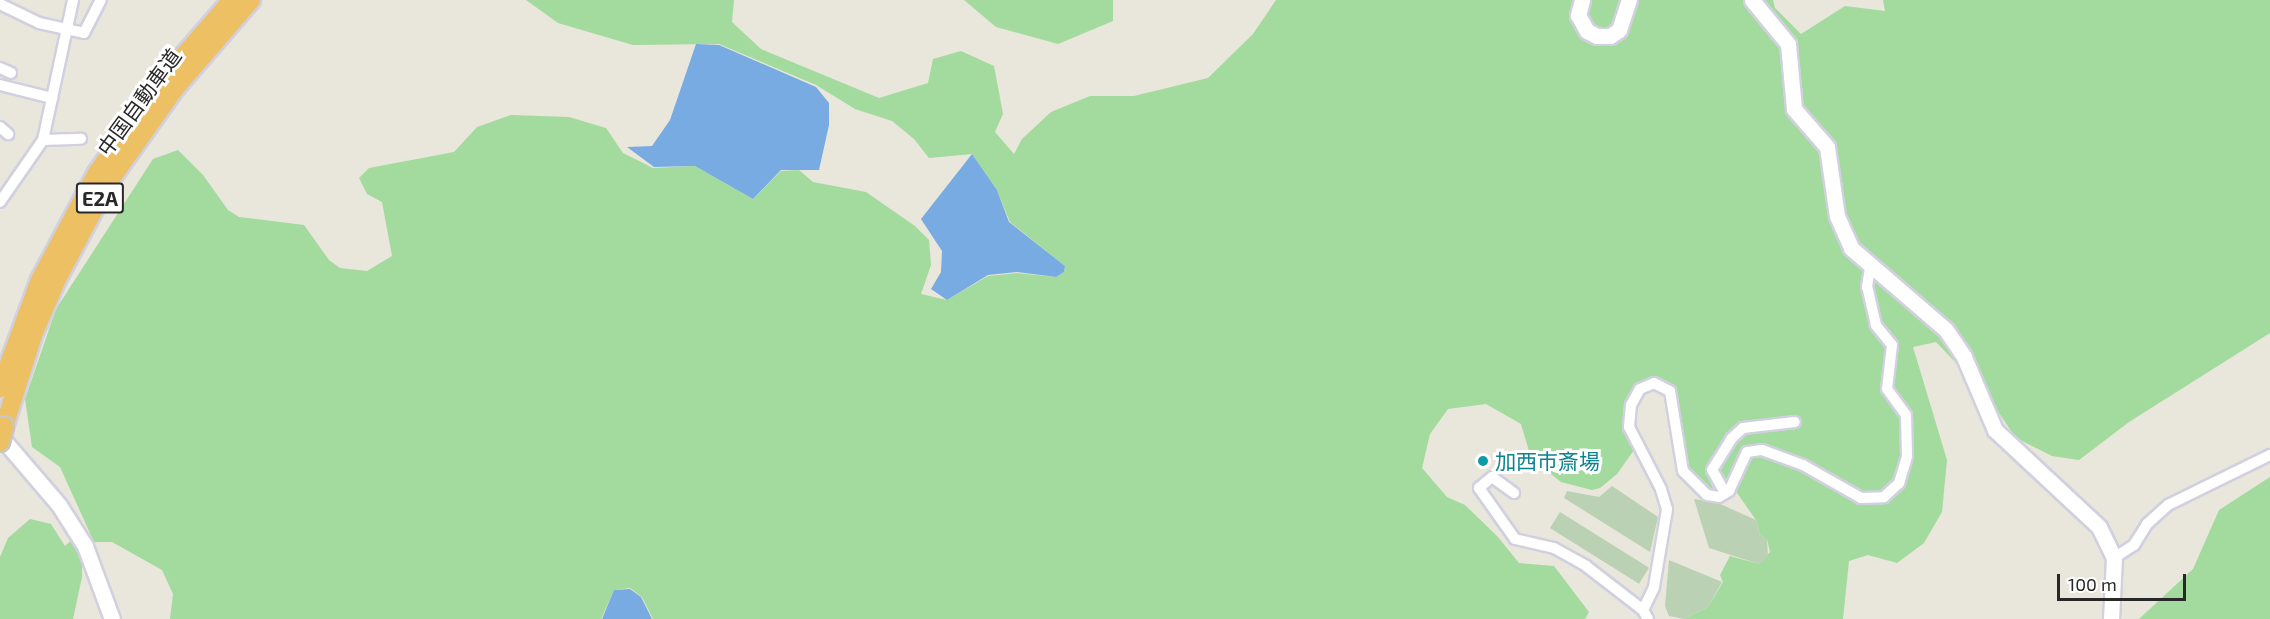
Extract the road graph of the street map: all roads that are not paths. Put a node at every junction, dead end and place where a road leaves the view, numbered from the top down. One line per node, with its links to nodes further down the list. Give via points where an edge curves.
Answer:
1 (73, 0): 9 (street)
2 (101, 0): 9 (street, via 84,33)
3 (232, 0): 16 (highway, 中国自動車道 / E2A, via 166,76 97,173 40,280)
4 (251, 0): 18 (highway, 中国自動車道 / E2A, via 176,87 98,201 33,334)
5 (1582, 0): 6 (street, via 1578,15 1587,31 1597,36 1610,36 1619,30)
6 (1629, 0)
7 (1752, 0): 15 (street, via 1788,44 1794,109 1827,147 1837,216 1851,248)
8 (0, 4): 9 (street, via 39,23)
9 (67, 29): 11 (street)
10 (0, 86): 11 (street)
11 (52, 98): 12 (street)
12 (43, 140): 13 (street); 14 (street)
13 (81, 140)
14 (0, 202)
15 (1870, 268): 21 (street, via 1867,287 1876,325 1892,345 1887,389 1906,414 1907,456 1899,483 1884,497 1861,498 1803,465 1762,450 1747,452); 22 (street, via 1926,309 1946,330 1964,357 1995,430 2098,527)
16 (0, 388)
17 (1795, 422): 21 (street, via 1743,428 1731,439 1712,470)
18 (1, 435): 24 (street, via 59,505 85,546)
19 (2270, 455): 22 (street, via 2168,505 2147,524 2134,546)
20 (1514, 493): 23 (street, via 1492,477 1479,488 1515,539 1554,548 1586,566)
21 (1725, 493): 23 (street, via 1707,495 1683,471 1670,391 1654,383 1640,389 1631,405 1629,427 1661,489 1666,509)
22 (2114, 558): 25 (street)
23 (1646, 614)
24 (112, 619)
25 (2111, 619)

